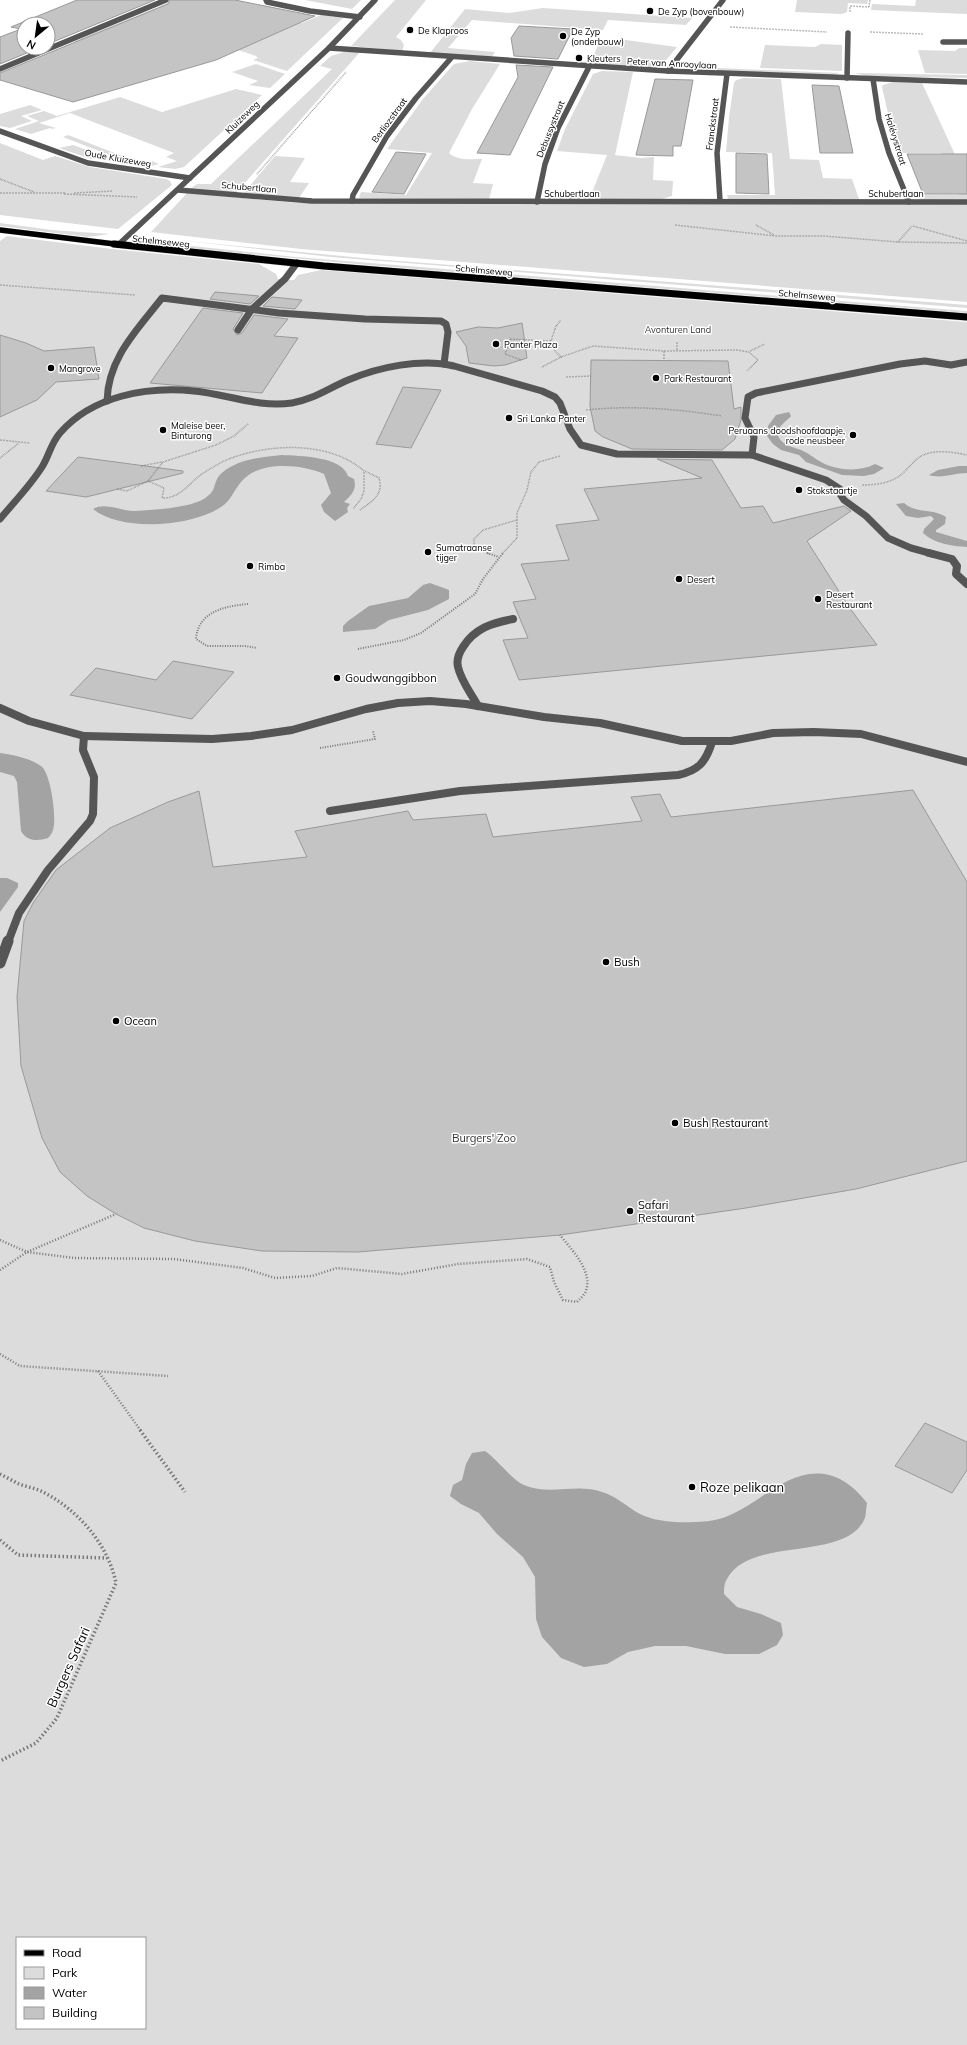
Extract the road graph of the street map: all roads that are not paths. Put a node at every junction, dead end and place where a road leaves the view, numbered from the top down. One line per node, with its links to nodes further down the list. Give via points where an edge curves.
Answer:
1 (166, 0): 12 (street)
2 (266, 0): 5 (street, via 310,11)
3 (375, 0): 5 (street, Kluizeweg)
4 (723, 0): 13 (street)
5 (360, 17): 9 (street, Kluizeweg)
6 (848, 32): 15 (street)
7 (943, 42): 8 (street)
8 (967, 42)
9 (330, 48): 10 (street, Peter van Anrooylaan); 19 (street, Kluizeweg)
10 (452, 57): 11 (street, Peter van Anrooylaan); 21 (street, Berliozstraat, via 387,136)
11 (589, 67): 13 (street, Peter van Anrooylaan); 23 (street, Debussystraat, via 556,135 545,164)
12 (0, 69)
13 (668, 71): 14 (street, Peter van Anrooylaan)
14 (728, 74): 15 (street, Peter van Anrooylaan); 22 (street, Franckstraat, via 717,153)
15 (847, 78): 16 (street, Peter van Anrooylaan)
16 (873, 79): 17 (street, Peter van Anrooylaan); 24 (street, Halévystraat, via 879,119 889,153)
17 (967, 82)
18 (0, 131): 19 (street, Oude Kluizeweg, via 88,163)
19 (190, 178): 20 (street, Kluizeweg)
20 (178, 190): 21 (street, Schubertlaan); 27 (street, Kluizeweg)
21 (352, 201): 23 (street, Schubertlaan)
22 (720, 201): 23 (street, Schubertlaan); 24 (street, Schubertlaan)
23 (537, 202)
24 (910, 202): 25 (street, Schubertlaan)
25 (967, 202)
26 (0, 230): 27 (main road, Schelmseweg)
27 (118, 245): 28 (main road, Schelmseweg)
28 (297, 263): 29 (street, via 285,279); 30 (main road, Schelmseweg)
29 (252, 309): 31 (street); 33 (street, via 364,319 441,322 446,324 448,332); 34 (street, via 162,298 128,342 114,365 109,379)
30 (967, 318)
31 (238, 330)
32 (967, 362): 35 (street, via 951,365 925,361 900,364 748,396 744,418 754,437)
33 (444, 364): 34 (street, via 421,364 369,372 316,396 292,403 262,403 194,391 172,390); 35 (street, via 542,391 555,397 570,429 581,445 617,454)
34 (107, 400): 36 (street, via 85,411 60,433 40,471)
35 (752, 455): 37 (street, via 768,458 836,485 844,500 866,516 888,538 911,548 952,559 957,566 956,574)
36 (0, 519)
37 (967, 584)
38 (514, 619): 39 (street, via 487,624 477,630 466,640 458,655 457,665)
39 (478, 706): 41 (street, via 430,701 398,703 366,709 292,730 252,736 212,739); 42 (street, via 600,723 682,741)
40 (0, 708): 41 (street, via 29,721)
41 (84, 736): 45 (street, via 83,750 94,777 93,814 90,821 48,870 19,913)
42 (712, 742): 43 (street, via 773,733 861,734); 44 (street, via 708,759 700,768 689,774 460,791)
43 (967, 762)
44 (330, 811)
45 (0, 963)

